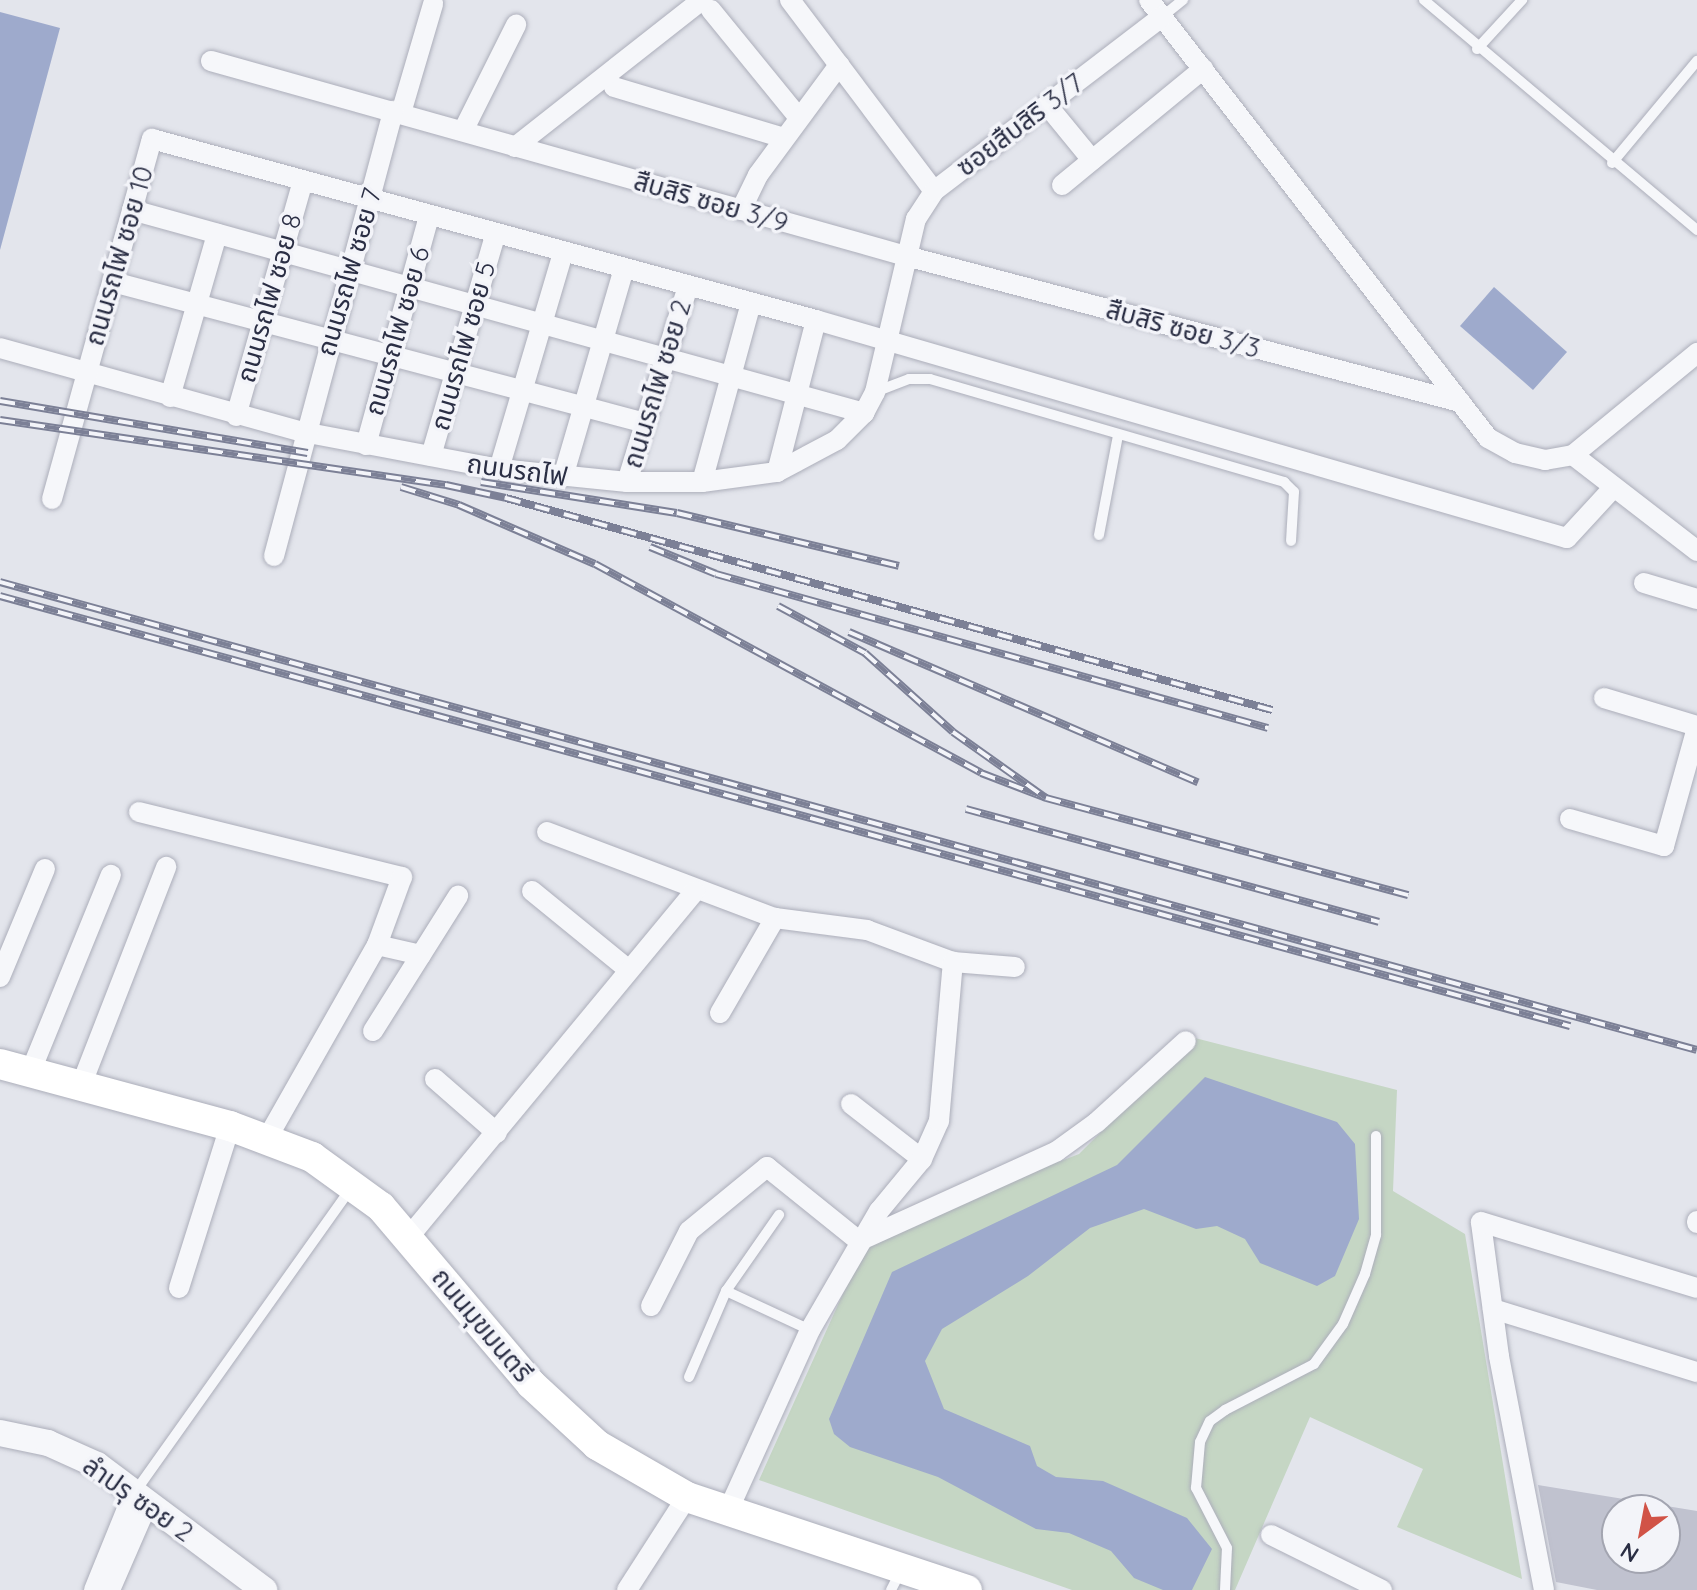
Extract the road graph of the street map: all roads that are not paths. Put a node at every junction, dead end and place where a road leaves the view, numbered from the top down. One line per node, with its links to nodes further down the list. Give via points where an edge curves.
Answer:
1 (790, 0): 13 (street)
2 (1149, 0): 8 (street)
3 (1183, 0): 8 (lane)
4 (1424, 0): 10 (lane)
5 (1522, 0): 10 (lane)
6 (433, 4): 17 (street, ถนนรถไฟ ซอย 7)
7 (706, 5): 18 (street); 21 (street)
8 (1163, 16): 14 (street); 16 (street, ซอยสืบสิริ 3/7)
9 (516, 25): 19 (street)
10 (1477, 49): 23 (lane)
11 (211, 61): 17 (street, สืบสิริ ซอย 3/9)
12 (1697, 61): 23 (lane)
13 (839, 65): 18 (street); 26 (street)
14 (1203, 69): 22 (street); 62 (street)
15 (614, 87): 20 (street)
16 (1047, 105): 22 (street); 26 (street, ซอยสืบสิริ 3/7)
17 (397, 112): 19 (street, สืบสิริ ซอย 3/9); 27 (street, ถนนรถไฟ ซอย 7)
18 (799, 118): 20 (street)
19 (463, 131): 21 (street, สืบสิริ ซอย 3/9)
20 (784, 138): 29 (street)
21 (515, 147): 29 (street, สืบสิริ ซอย 3/9)
22 (1092, 160): 25 (street)
23 (1612, 163): 31 (lane)
24 (303, 181): 27 (street); 28 (street, ถนนรถไฟ ซอย 10, via 152,139); 34 (street, ถนนรถไฟ ซอย 8)
25 (1062, 185)
26 (934, 191): 36 (street, ซอยสืบสิริ 3/7, via 916,219)
27 (369, 201): 30 (street); 38 (street, ถนนรถไฟ ซอย 7)
28 (132, 210): 32 (street); 39 (street, ถนนรถไฟ ซอย 10)
29 (741, 210): 36 (street, สืบสิริ ซอย 3/9)
30 (429, 217): 33 (street); 41 (street, ถนนรถไฟ ซอย 6)
31 (1697, 230)
32 (217, 234): 34 (street); 43 (street)
33 (495, 235): 35 (street); 44 (street, ถนนรถไฟ ซอย 5)
34 (282, 253): 38 (street); 46 (street, ถนนรถไฟ ซอย 8)
35 (563, 253): 37 (street); 47 (street)
36 (906, 256): 50 (street, ถนนรถไฟ); 62 (street, สืบสิริ ซอย 3/3)
37 (624, 269): 40 (street); 49 (street)
38 (349, 272): 41 (street); 48 (street, ถนนรถไฟ ซอย 7)
39 (113, 282): 43 (street); 55 (street, ถนนรถไฟ ซอย 10)
40 (688, 286): 42 (street); 54 (street, ถนนรถไฟ ซอย 2)
41 (410, 289): 44 (street); 53 (street, ถนนรถไฟ ซอย 6)
42 (751, 303): 45 (street); 57 (street)
43 (196, 306): 46 (street); 61 (street)
44 (474, 306): 47 (street); 56 (street, ถนนรถไฟ ซอย 5)
45 (816, 320): 50 (street); 60 (street)
46 (262, 323): 48 (street); 65 (street, ถนนรถไฟ ซอย 8)
47 (542, 325): 49 (street); 58 (street)
48 (329, 341): 53 (street); 67 (street, ถนนรถไฟ ซอย 7)
49 (602, 342): 54 (street); 63 (street)
50 (887, 342): 59 (street, ถนนรถไฟ); 77 (street, via 1567,538)
51 (0, 348): 55 (street, ถนนรถไฟ)
52 (1697, 353): 70 (street)
53 (391, 356): 56 (street); 69 (street, ถนนรถไฟ ซอย 6)
54 (665, 359): 57 (street); 66 (street, ถนนรถไฟ ซอย 2)
55 (86, 372): 61 (street, ถนนรถไฟ); 78 (street, ถนนรถไฟ ซอย 10)
56 (456, 373): 58 (street); 71 (street, ถนนรถไฟ ซอย 5)
57 (730, 377): 60 (street); 76 (street)
58 (523, 390): 63 (street); 72 (street)
59 (875, 392): 64 (street, ถนนรถไฟ); 68 (lane, via 909,379 930,379)
60 (797, 395): 64 (street); 73 (street)
61 (170, 397): 65 (street, ถนนรถไฟ)
62 (1460, 402): 70 (street, via 1488,438 1515,453 1545,460)
63 (583, 407): 66 (street); 74 (street)
64 (864, 413): 73 (street, ถนนรถไฟ, via 837,440)
65 (236, 416): 67 (street, ถนนรถไฟ)
66 (645, 423): 75 (street, ถนนรถไฟ ซอย 2)
67 (303, 432): 69 (street, ถนนรถไฟ); 82 (street, ถนนรถไฟ ซอย 7)
68 (1118, 435): 79 (lane); 80 (lane, via 1284,482 1294,492)
69 (366, 445): 71 (street, ถนนรถไฟ)
70 (1573, 455): 77 (street)
71 (431, 456): 72 (street, ถนนรถไฟ)
72 (499, 469): 74 (street, ถนนรถไฟ)
73 (777, 472): 76 (street, ถนนรถไฟ)
74 (563, 477): 75 (street, ถนนรถไฟ)
75 (627, 482): 76 (street, ถนนรถไฟ)
76 (702, 482)
77 (1614, 487): 81 (street)
78 (52, 499)
79 (1099, 535)
80 (1291, 541)
81 (1697, 551)
82 (274, 556)
83 (1644, 583): 84 (street)
84 (1697, 599)
85 (1604, 698): 86 (street)
86 (1697, 727): 88 (street, via 1664,846)
87 (139, 812): 97 (street, via 396,873 402,885)
88 (1570, 819)
89 (547, 832): 94 (street)
90 (166, 867): 109 (street)
91 (45, 869): 102 (street)
92 (111, 875): 107 (street)
93 (532, 891): 101 (street)
94 (695, 891): 96 (street); 101 (street)
95 (458, 896): 98 (street)
96 (775, 918): 99 (street, via 867,930); 103 (street)
97 (377, 945): 98 (street); 114 (street)
98 (421, 955): 104 (street)
99 (953, 962): 100 (street); 115 (street, via 939,1121)
100 (1015, 967)
101 (629, 970): 112 (street)
102 (0, 977)
103 (720, 1013)
104 (373, 1031)
105 (1186, 1041): 119 (street, via 1057,1151)
106 (0, 1064): 107 (main road, ถนนมุขมนตรี)
107 (30, 1073): 109 (main road, ถนนมุขมนตรี)
108 (435, 1079): 112 (street)
109 (82, 1083): 111 (main road, ถนนมุขมนตรี)
110 (851, 1104): 115 (street)
111 (230, 1126): 114 (main road, ถนนมุขมนตรี); 120 (street)
112 (497, 1133): 118 (street)
113 (1376, 1136): 139 (lane, via 1376,1235 1343,1324 1314,1364 1225,1410 1210,1421 1200,1442 1196,1488 1227,1548)
114 (267, 1139): 116 (main road, ถนนมุขมนตรี, via 312,1157)
115 (922, 1159): 119 (street)
116 (354, 1184): 118 (main road, ถนนมุขมนตรี); 130 (lane)
117 (779, 1215): 122 (lane)
118 (408, 1238): 129 (main road, ถนนมุขมนตรี, via 561,1414 597,1445)
119 (859, 1241): 123 (street, via 767,1167 689,1231); 125 (street)
120 (179, 1288)
121 (1697, 1288): 124 (street, via 1481,1222)
122 (726, 1291): 125 (lane); 127 (lane)
123 (651, 1306)
124 (1493, 1309): 126 (street); 141 (street)
125 (810, 1330): 131 (street)
126 (1697, 1372)
127 (689, 1377)
128 (0, 1433): 130 (street, ลำปรุ ซอย 2, via 48,1443 97,1465)
129 (687, 1497): 131 (main road, ถนนมุขมนตรี); 137 (street)
130 (140, 1500): 134 (street); 135 (street); 136 (street, ลำปรุ ซอย 2)
131 (727, 1513): 133 (main road, ถนนมุขมนตรี)
132 (1271, 1535): 140 (street)
133 (904, 1579): 138 (main road, ถนนมุขมนตรี)
134 (94, 1590)
135 (110, 1590)
136 (264, 1590)
137 (627, 1590)
138 (967, 1590)
139 (1225, 1590)
140 (1382, 1590)
141 (1544, 1590)

